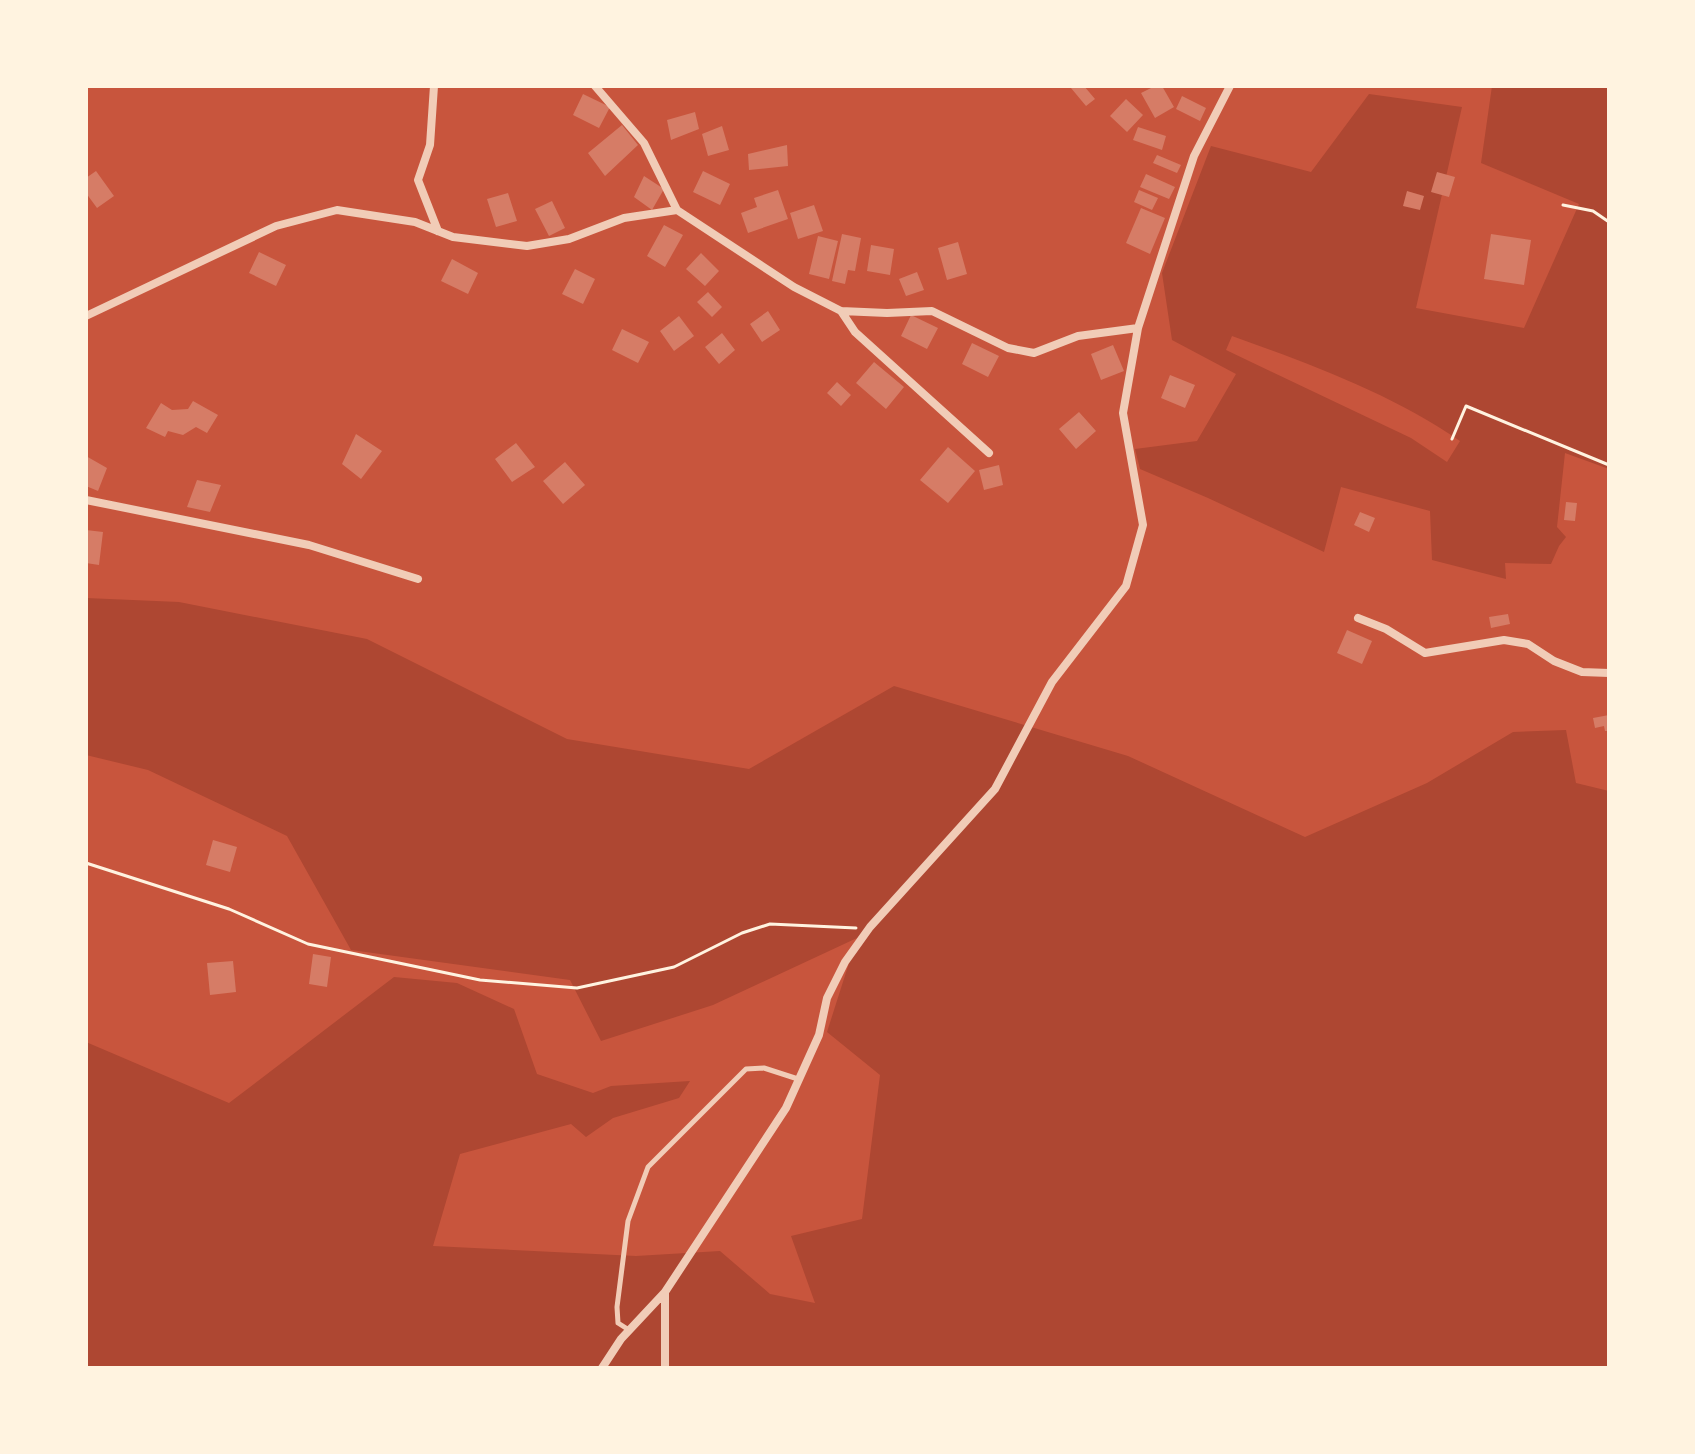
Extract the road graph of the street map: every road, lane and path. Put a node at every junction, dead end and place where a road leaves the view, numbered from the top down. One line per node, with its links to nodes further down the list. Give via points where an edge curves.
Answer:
1 (434, 86): 7 (street, via 430,145 418,180)
2 (595, 86): 5 (street, via 644,143)
3 (1230, 86): 10 (street, via 1194,156)
4 (1563, 205): 6 (path, via 1593,211)
5 (677, 210): 7 (street, via 624,218 569,239 527,246); 8 (street, via 794,287)
6 (1609, 222)
7 (438, 231): 9 (street, via 415,222 337,210 276,226)
8 (841, 311): 10 (street, via 932,311 1008,348 1034,353 1078,336); 12 (street, via 855,332)
9 (86, 316)
10 (1138, 328): 19 (street, via 1123,413 1143,525 1126,586 1052,682 995,789)
11 (1452, 439): 13 (path, via 1466,406)
12 (989, 453)
13 (1609, 465)
14 (86, 500): 15 (street, via 309,545)
15 (418, 579)
16 (1358, 618): 17 (street, via 1425,653 1504,640 1528,644 1582,672)
17 (1609, 673)
18 (86, 863): 19 (path, via 229,909 308,944 480,980 577,988 674,967 770,924)
19 (870, 927): 20 (street, via 827,998 819,1035)
20 (799, 1079): 21 (street, via 786,1108); 22 (lane, via 764,1068 746,1069 648,1167 628,1221 617,1307 618,1323)
21 (665, 1292): 22 (street); 24 (street)
22 (629, 1330): 23 (street)
23 (602, 1368)
24 (665, 1368)

